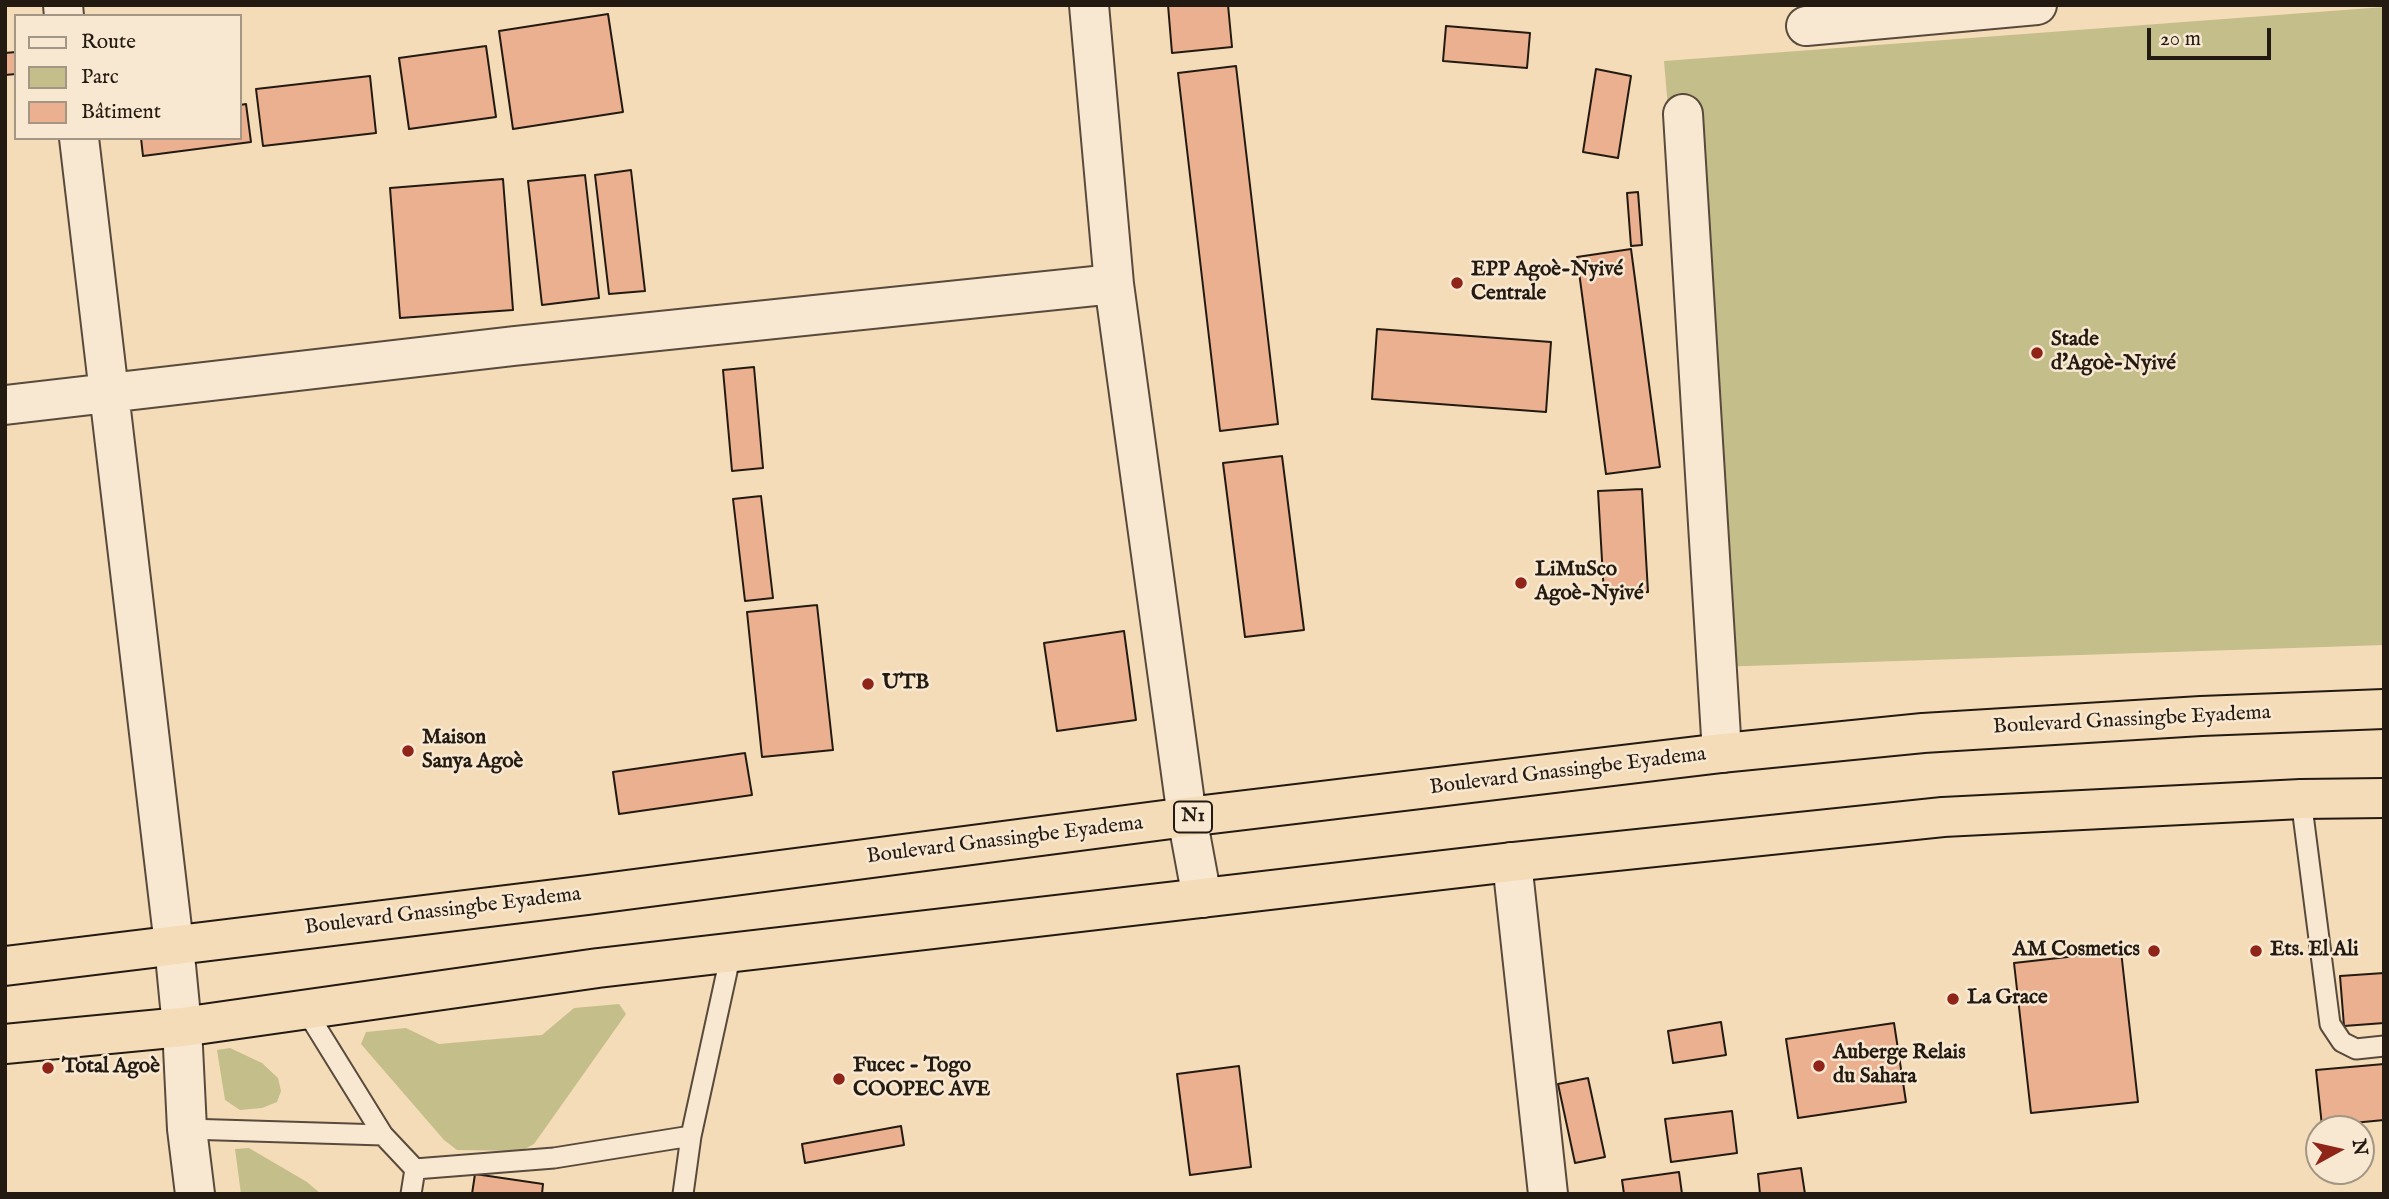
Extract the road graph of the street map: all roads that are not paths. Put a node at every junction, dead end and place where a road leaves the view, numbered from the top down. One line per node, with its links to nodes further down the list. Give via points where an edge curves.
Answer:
1 (1088, 5): 6 (street)
2 (2037, 5): 3 (street)
3 (1806, 26)
4 (1683, 114): 10 (street)
5 (79, 140): 7 (street)
6 (1114, 284): 7 (street); 13 (street)
7 (110, 393): 8 (street); 16 (street)
8 (5, 405)
9 (2384, 709): 10 (highway, Boulevard Gnassingbe Eyadema / N1, via 1923,733)
10 (1722, 753): 13 (highway, Boulevard Gnassingbe Eyadema / N1)
11 (2384, 798): 12 (highway)
12 (2301, 799): 14 (highway, via 1943,817); 22 (lane, via 2330,1024 2342,1042 2356,1049)
13 (1187, 817): 15 (street); 16 (highway, Boulevard Gnassingbe Eyadema / N1)
14 (1512, 862): 15 (highway); 30 (street)
15 (1202, 898): 17 (highway)
16 (174, 945): 18 (highway, Boulevard Gnassingbe Eyadema / N1); 20 (street)
17 (731, 953): 19 (highway); 25 (lane)
18 (5, 966)
19 (305, 1009): 20 (highway); 24 (lane)
20 (182, 1027): 21 (highway); 23 (street)
21 (5, 1044)
22 (2384, 1046)
23 (187, 1129): 24 (lane); 27 (street)
24 (383, 1135): 26 (lane)
25 (691, 1136): 26 (lane, via 554,1158); 29 (lane)
26 (415, 1170): 28 (lane)
27 (195, 1194)
28 (411, 1194)
29 (683, 1194)
30 (1549, 1194)

